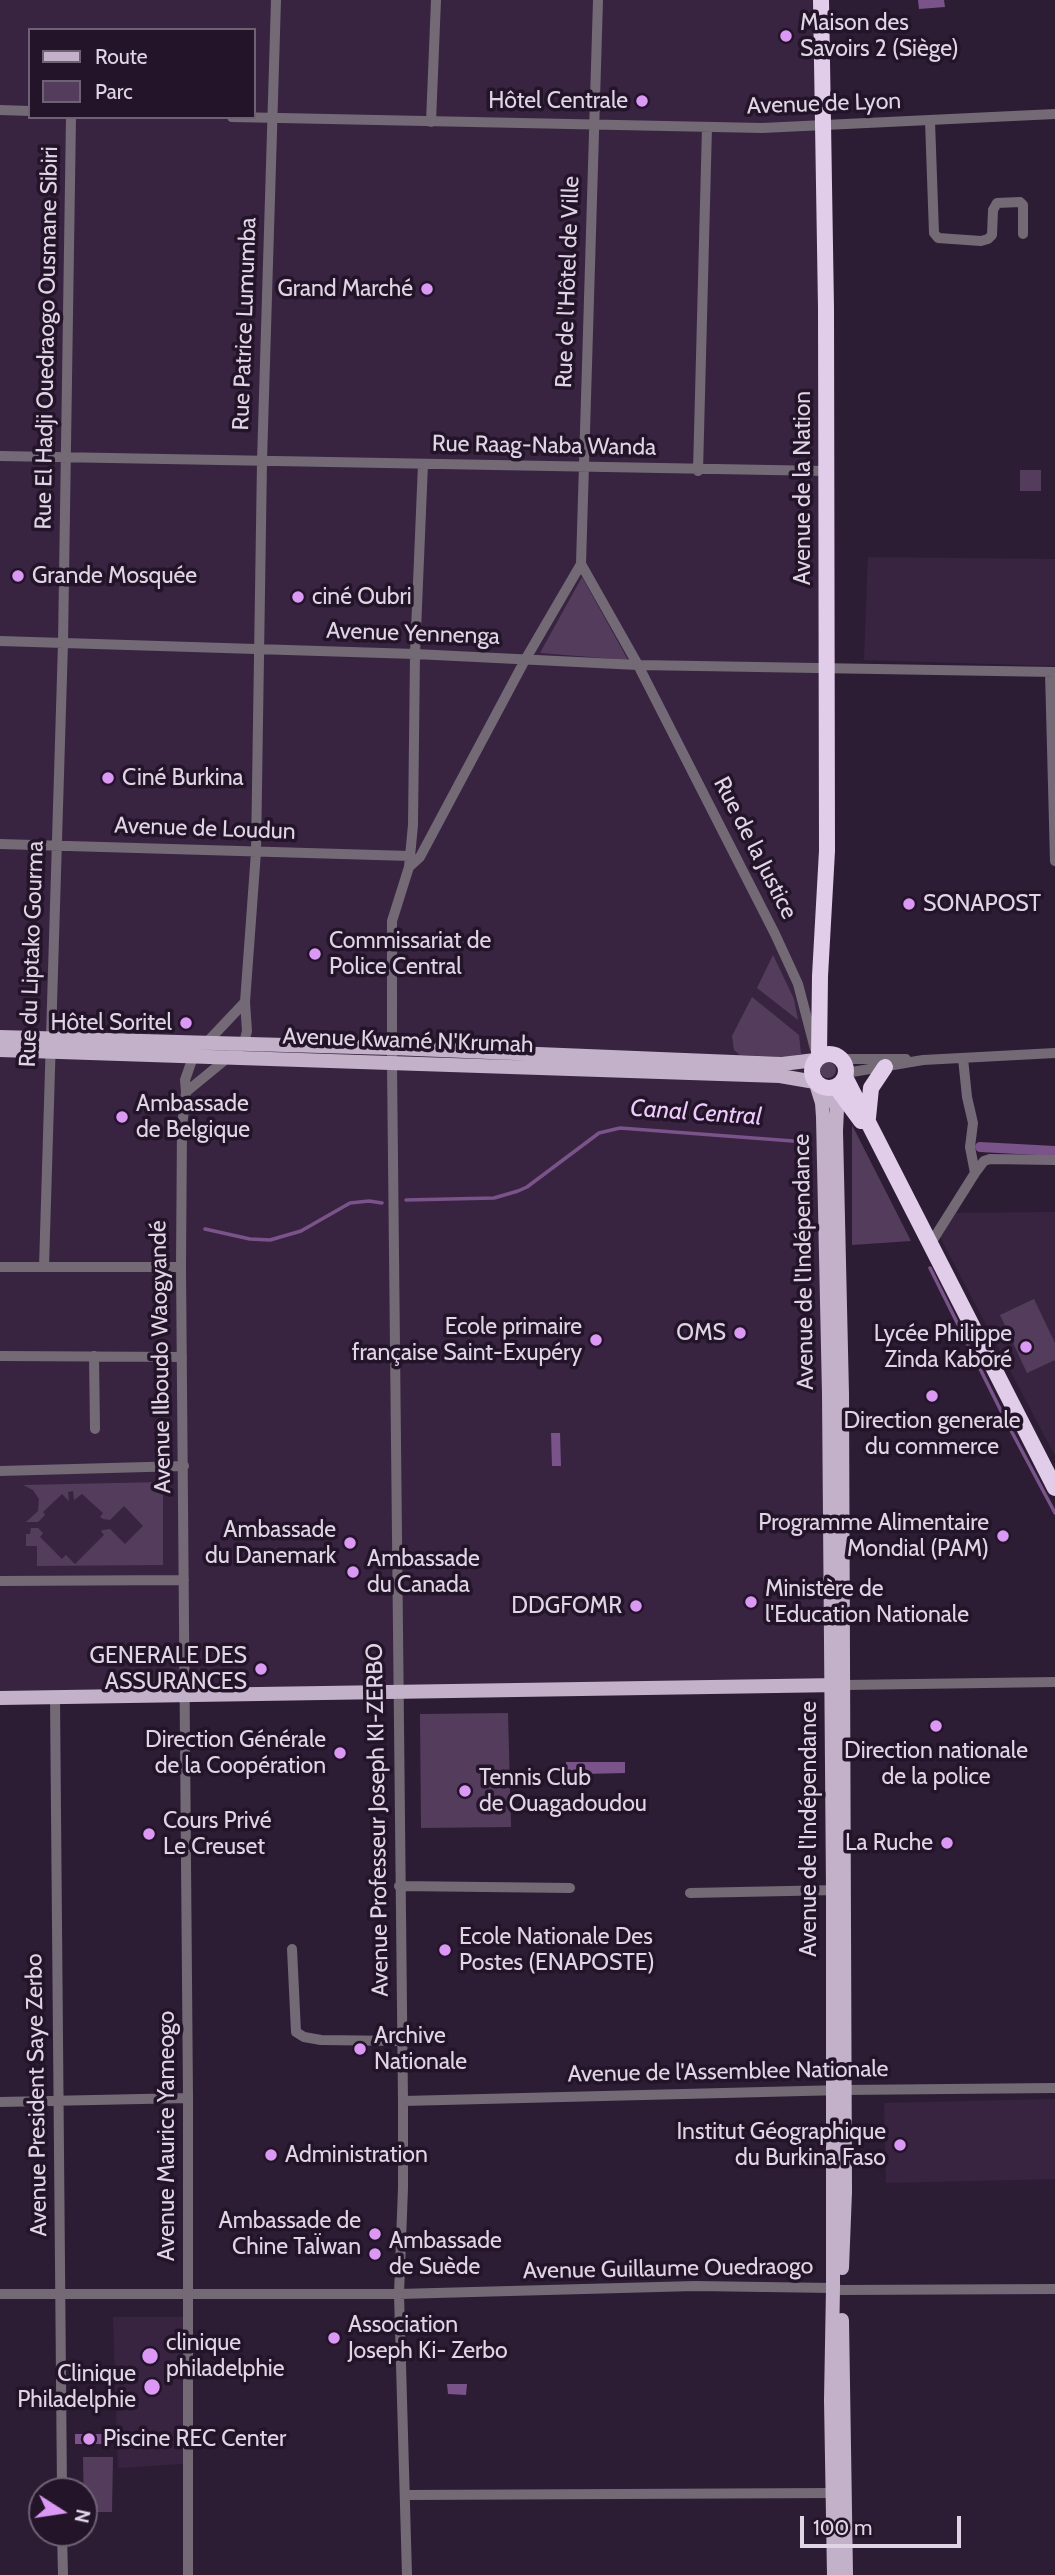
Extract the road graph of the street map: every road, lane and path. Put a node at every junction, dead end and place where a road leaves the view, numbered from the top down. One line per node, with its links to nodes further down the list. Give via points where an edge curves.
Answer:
1 (276, 0): 9 (street, Rue Patrice Lumumba)
2 (436, 0): 12 (street)
3 (598, 0): 13 (street, Rue de l'Hôtel de Ville)
4 (821, 0): 15 (highway, Avenue de la Nation)
5 (0, 110): 6 (street)
6 (28, 111)
7 (1055, 114): 11 (street, Avenue de Lyon)
8 (256, 118): 9 (street, Avenue de Lyon)
9 (273, 118): 12 (street, Avenue de Lyon); 19 (street, Rue Patrice Lumumba)
10 (71, 119): 18 (street, Rue El Hadji Ouedraogo Ousmane Sibiri)
11 (930, 121): 15 (street, Avenue de Lyon); 16 (street, via 934,233 938,238 988,239 996,203 1023,205)
12 (431, 122): 13 (street, Avenue de Lyon)
13 (594, 125): 14 (street, Avenue de Lyon); 21 (street, Rue de l'Hôtel de Ville)
14 (707, 127): 15 (street, Avenue de Lyon); 22 (street)
15 (822, 127): 23 (highway, Avenue de la Nation)
16 (1023, 234)
17 (0, 456): 18 (street, Rue Raag-Naba Wanda)
18 (66, 458): 19 (street, Rue Raag-Naba Wanda); 26 (street, Rue El Hadji Ouedraogo Ousmane Sibiri)
19 (262, 461): 20 (street, Rue Raag-Naba Wanda); 27 (street, Rue Patrice Lumumba)
20 (423, 464): 21 (street, Rue Raag-Naba Wanda); 28 (street)
21 (584, 467): 22 (street, Rue Raag-Naba Wanda); 24 (street, Rue de l'Hôtel de Ville)
22 (698, 471): 23 (street, Rue Raag-Naba Wanda)
23 (825, 471): 31 (highway, Avenue de la Nation)
24 (581, 564): 29 (street); 30 (street, Rue de la Justice)
25 (0, 641): 26 (street, Avenue Yennenga)
26 (63, 643): 27 (street, Avenue Yennenga); 34 (street, Rue du Liptako Gourma)
27 (258, 650): 28 (street, Avenue Yennenga); 35 (street)
28 (415, 654): 29 (street, Avenue Yennenga); 37 (street)
29 (525, 660): 30 (street, Avenue Yennenga); 37 (street, via 420,856)
30 (638, 664): 31 (street, Avenue Yennenga); 53 (street, Rue de la Justice, via 798,984)
31 (825, 667): 32 (street, Avenue Yennenga); 53 (highway, Avenue de la Nation, via 827,851 820,976)
32 (1052, 672): 36 (street)
33 (0, 844): 34 (street, Avenue de Loudun)
34 (56, 846): 35 (street, Avenue de Loudun); 42 (street, Rue du Liptako Gourma)
35 (256, 852): 37 (street, Avenue de Loudun); 38 (street)
36 (1055, 861)
37 (409, 862): 43 (street, Avenue Professeur Joseph KI-ZERBO, via 393,921)
38 (245, 1002): 40 (street); 41 (street)
39 (0, 1037): 42 (main road, Avenue Kwamé N'Krumah)
40 (208, 1042): 41 (main road, Avenue Kwamé N'Krumah); 42 (main road, Avenue Kwamé N'Krumah); 46 (street)
41 (244, 1043): 43 (main road, Avenue Kwamé N'Krumah); 47 (street)
42 (49, 1045): 44 (main road, Avenue Kwamé N'Krumah); 46 (main road, Avenue Kwamé N'Krumah); 60 (street, Rue du Liptako Gourma)
43 (392, 1048): 49 (main road, Avenue Kwamé N'Krumah); 51 (street, Avenue Professeur Joseph KI-ZERBO)
44 (0, 1050)
45 (1055, 1053): 48 (street)
46 (193, 1057): 47 (main road, Avenue Kwamé N'Krumah); 54 (street, Avenue Ilboudo Waogyandé, via 185,1080)
47 (228, 1058): 51 (main road, Avenue Kwamé N'Krumah); 54 (street)
48 (963, 1058): 50 (street); 57 (street, via 974,1123 970,1147)
49 (494, 1059): 51 (main road, Avenue Kwamé N'Krumah); 53 (main road, Avenue Kwamé N'Krumah, via 782,1064); 53 (main road, Avenue Kwamé N'Krumah, via 780,1076)
50 (923, 1060): 52 (street); 53 (street, via 887,1057)
51 (392, 1065): 73 (street, Avenue Professeur Joseph KI-ZERBO)
52 (886, 1067): 53 (street); 55 (highway, via 871,1088)
53 (829, 1070): 55 (highway); 72 (main road, Avenue de l'Indépendance, via 822,1103 836,1394)
54 (187, 1092): 61 (street, Avenue Ilboudo Waogyandé, via 182,1126)
55 (870, 1126): 58 (highway)
56 (1055, 1160): 57 (street, via 990,1159)
57 (975, 1173): 58 (street)
58 (931, 1243): 68 (highway)
59 (0, 1267): 60 (street)
60 (44, 1267): 61 (street)
61 (181, 1267): 64 (street, Avenue Ilboudo Waogyandé)
62 (0, 1356): 63 (street)
63 (94, 1356): 64 (street); 65 (street)
64 (182, 1356): 66 (street, Avenue Ilboudo Waogyandé)
65 (95, 1429)
66 (184, 1466): 67 (street); 69 (street, Avenue Ilboudo Waogyandé)
67 (0, 1471)
68 (1055, 1488)
69 (184, 1580): 70 (street); 74 (street, Avenue Ilboudo Waogyandé)
70 (0, 1581)
71 (1055, 1682): 72 (street)
72 (838, 1685): 73 (main road); 79 (main road, Avenue de l'Indépendance)
73 (398, 1693): 74 (main road); 77 (street, Avenue Professeur Joseph KI-ZERBO)
74 (186, 1697): 76 (main road); 85 (street, Avenue Maurice Yameogo)
75 (0, 1698): 76 (main road)
76 (55, 1698): 86 (street, Avenue President Saye Zerbo)
77 (400, 1886): 78 (street); 82 (street, Avenue Professeur Joseph KI-ZERBO)
78 (570, 1888)
79 (838, 1890): 80 (street); 84 (main road, Avenue de l'Indépendance)
80 (691, 1894)
81 (292, 1949): 82 (street, via 296,2032 321,2040)
82 (401, 2041): 87 (street, Avenue Professeur Joseph KI-ZERBO)
83 (1055, 2088): 84 (street, Avenue de l'Assemblee Nationale)
84 (838, 2090): 87 (street, Avenue de l'Assemblee Nationale); 89 (main road, Avenue de l'Indépendance)
85 (188, 2098): 86 (street); 92 (street, Avenue Maurice Yameogo)
86 (57, 2101): 88 (street); 91 (street, Avenue President Saye Zerbo)
87 (403, 2101): 94 (street, Avenue Professeur Joseph KI-ZERBO)
88 (0, 2102)
89 (837, 2289): 90 (street, Avenue Guillaume Ouedraogo); 94 (street, Avenue Guillaume Ouedraogo, via 695,2286); 96 (main road, Avenue de l'Indépendance); 103 (main road, Avenue de l'Indépendance)
90 (1055, 2289)
91 (60, 2293): 92 (street, Avenue Guillaume Ouedraogo); 93 (street, Avenue Guillaume Ouedraogo); 95 (street, Avenue President Saye Zerbo)
92 (189, 2293): 94 (street, Avenue Guillaume Ouedraogo); 100 (street, Avenue Maurice Yameogo)
93 (0, 2294)
94 (399, 2294): 97 (street, Avenue Professeur Joseph KI-ZERBO)
95 (62, 2477)
96 (832, 2493): 97 (street); 102 (main road, Avenue de l'Indépendance)
97 (405, 2495): 101 (street, Avenue Professeur Joseph KI-ZERBO)
98 (62, 2547): 99 (street)
99 (63, 2575)
100 (188, 2575)
101 (407, 2575)
102 (834, 2575)
103 (846, 2575)

